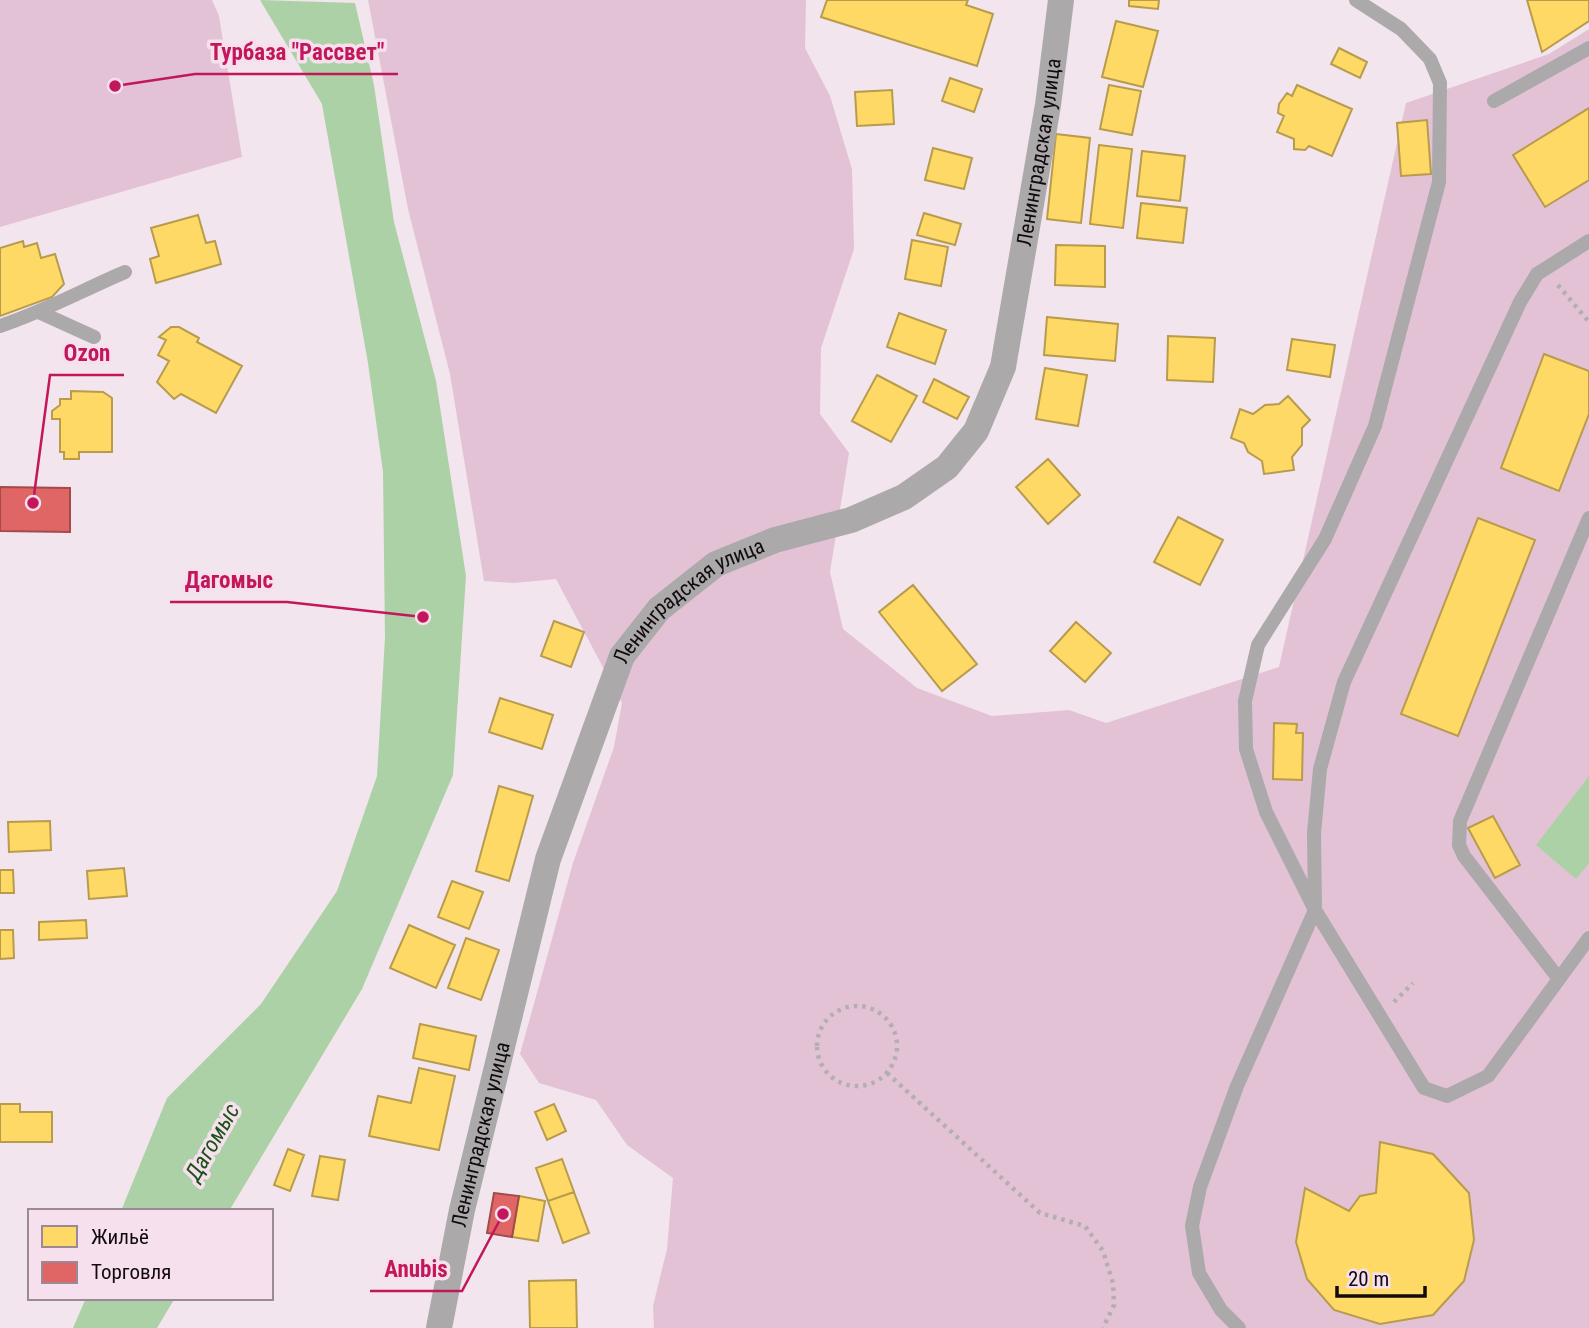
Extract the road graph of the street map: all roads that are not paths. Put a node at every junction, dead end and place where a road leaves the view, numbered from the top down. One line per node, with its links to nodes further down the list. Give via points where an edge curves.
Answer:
1 (1061, 0): 14 (street, Ленинградская улица, via 1003,368 976,431 947,467 904,498 716,564 659,609 622,656 548,859 462,1210)
2 (1356, 0): 11 (lane, via 1401,29 1430,59 1440,83 1439,182 1375,426 1325,539 1258,645 1245,701 1246,749 1266,812)
3 (1589, 48): 4 (lane)
4 (1494, 101)
5 (1589, 241): 11 (lane, via 1537,274 1520,302 1344,682 1320,769 1314,833)
6 (125, 272): 7 (lane)
7 (41, 313): 8 (lane); 9 (lane)
8 (0, 326)
9 (94, 337)
10 (1589, 518): 13 (lane, via 1458,832 1464,856)
11 (1315, 909): 13 (lane, via 1424,1088 1447,1096 1488,1076); 15 (lane, via 1237,1086 1200,1187 1192,1226 1199,1273 1221,1310)
12 (1589, 938): 13 (lane)
13 (1559, 979)
14 (439, 1328)
15 (1239, 1328)

